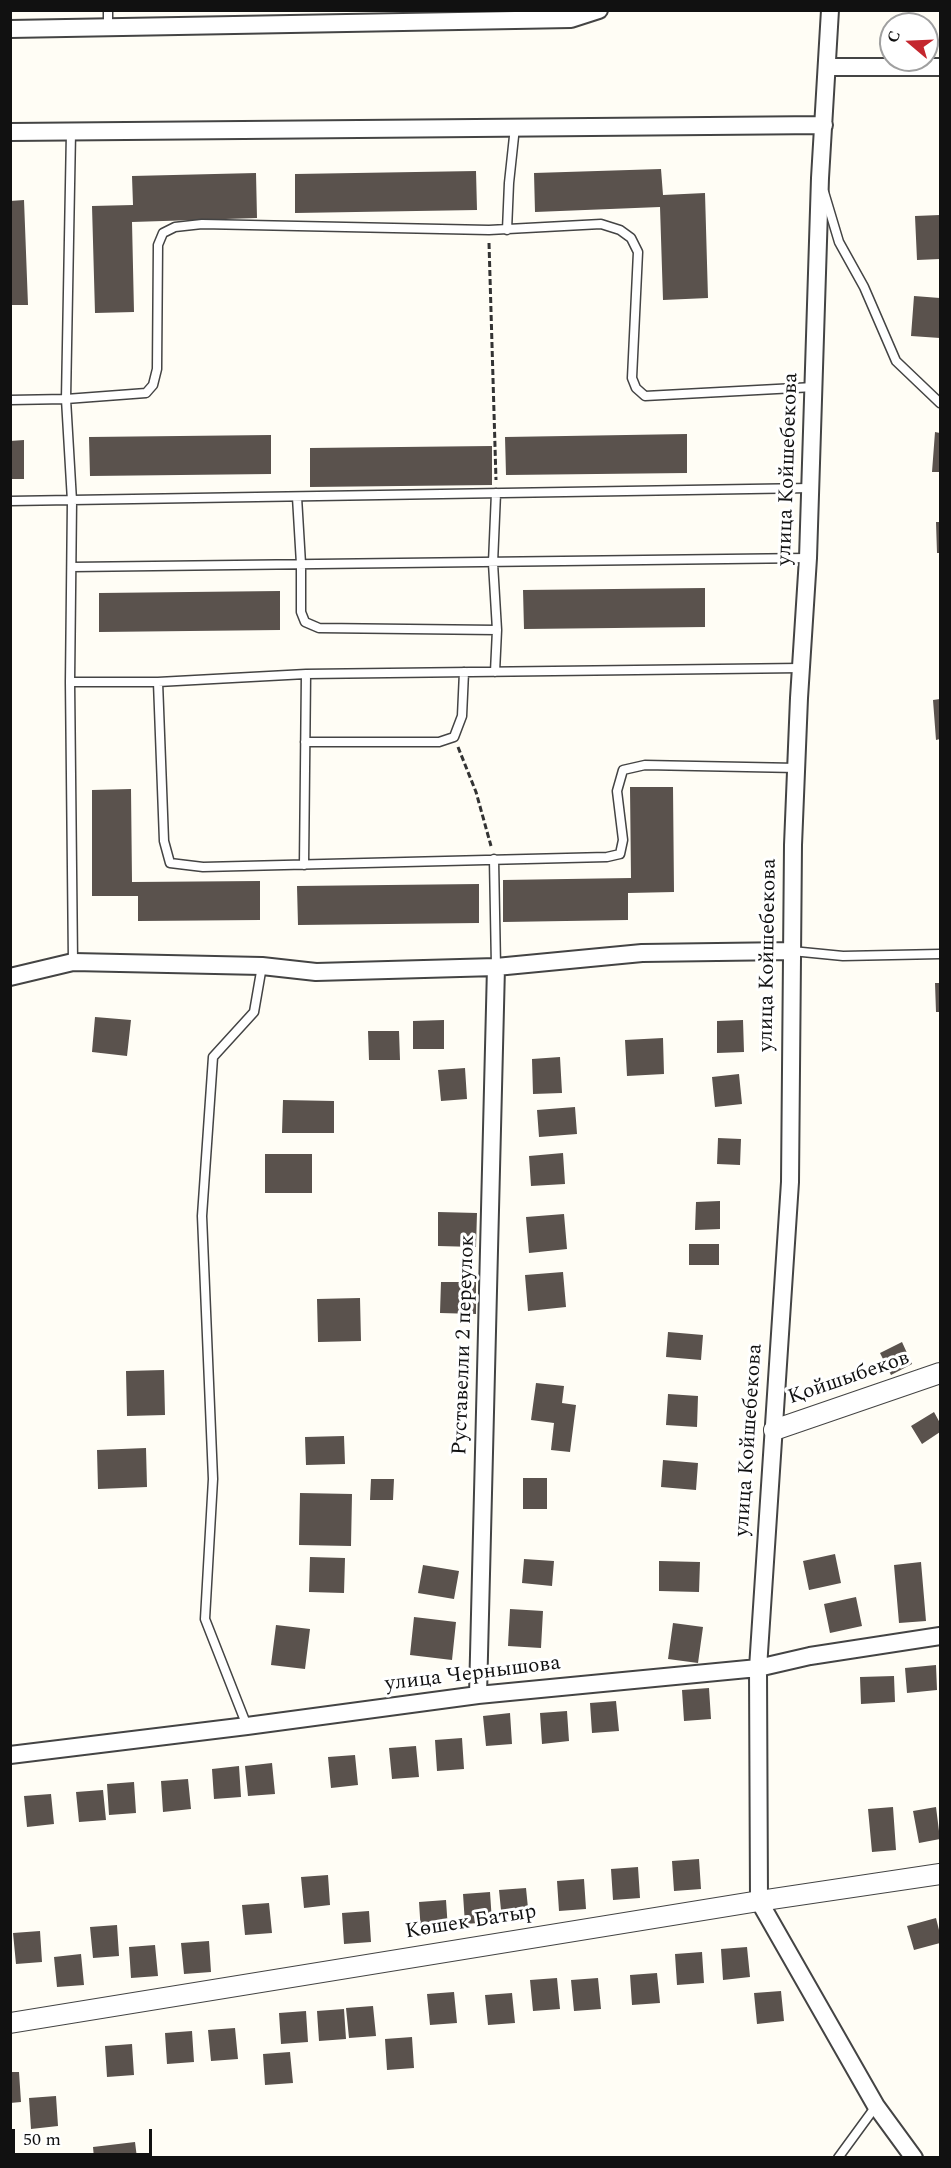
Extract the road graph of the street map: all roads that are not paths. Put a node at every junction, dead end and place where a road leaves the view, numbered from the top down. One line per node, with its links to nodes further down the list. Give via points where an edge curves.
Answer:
1 (108, 10): 5 (lane)
2 (599, 10): 4 (street, via 571,19)
3 (830, 10): 7 (street, улица Койшебекова)
4 (349, 16): 5 (street)
5 (108, 28): 6 (street)
6 (10, 29)
7 (827, 66): 8 (street); 9 (street, улица Койшебекова)
8 (940, 67)
9 (825, 125): 10 (street); 13 (street, улица Койшебекова)
10 (515, 128): 12 (street); 14 (lane)
11 (10, 132): 12 (street)
12 (71, 132): 16 (lane)
13 (820, 178): 15 (street, улица Койшебекова); 18 (lane, via 839,242 864,287 896,361)
14 (507, 230): 15 (lane, via 601,224 621,230 631,238 638,252 632,378 645,396); 16 (lane, via 202,224 176,227 163,233 158,245 157,369 153,385 147,393)
15 (814, 387): 19 (street, улица Койшебекова)
16 (66, 399): 17 (lane); 23 (lane)
17 (10, 400)
18 (940, 403)
19 (811, 488): 20 (lane); 24 (street, улица Койшебекова)
20 (496, 494): 21 (lane); 25 (lane)
21 (297, 497): 23 (lane); 26 (lane)
22 (10, 501): 23 (lane)
23 (72, 501): 27 (lane)
24 (808, 558): 25 (lane); 29 (street, улица Койшебекова)
25 (493, 562): 26 (lane); 28 (lane)
26 (301, 564): 27 (lane); 28 (lane, via 301,612 305,622 319,628)
27 (72, 567): 33 (lane)
28 (497, 630): 31 (lane)
29 (802, 668): 31 (lane); 36 (street, улица Койшебекова)
30 (464, 672): 31 (lane); 32 (lane); 35 (lane, via 462,716 454,737 439,742)
31 (495, 672)
32 (306, 674): 34 (lane); 35 (lane)
33 (70, 682): 34 (lane); 41 (lane)
34 (158, 682): 38 (lane, via 164,841 170,863 203,867)
35 (305, 742): 38 (lane)
36 (797, 768): 37 (lane, via 645,765 623,770 617,790 623,840 620,854); 39 (street, улица Койшебекова)
37 (494, 859): 38 (lane); 43 (lane)
38 (304, 865)
39 (792, 951): 40 (lane, via 843,956); 43 (street, via 642,952); 46 (street, улица Койшебекова, via 790,1182)
40 (940, 954)
41 (73, 962): 42 (street); 44 (street)
42 (262, 966): 43 (street, via 316,972); 50 (lane, via 254,1012 213,1057 202,1216 213,1479 206,1619)
43 (496, 967): 49 (street, Руставелли 2 переулок)
44 (10, 978)
45 (940, 1373): 46 (street, Қойшыбеков)
46 (774, 1430): 48 (street, улица Койшебекова)
47 (940, 1636): 48 (street, улица Чернышова)
48 (758, 1668): 49 (street, улица Чернышова); 53 (street, улица Койшебекова)
49 (478, 1695): 50 (street, улица Чернышова)
50 (247, 1726): 51 (street, улица Чернышова)
51 (10, 1755)
52 (940, 1874): 53 (street, Көшек Батыр)
53 (759, 1901): 54 (street, Көшек Батыр); 55 (street)
54 (10, 2023)
55 (876, 2106): 56 (lane); 57 (street)
56 (838, 2157)
57 (914, 2157)

